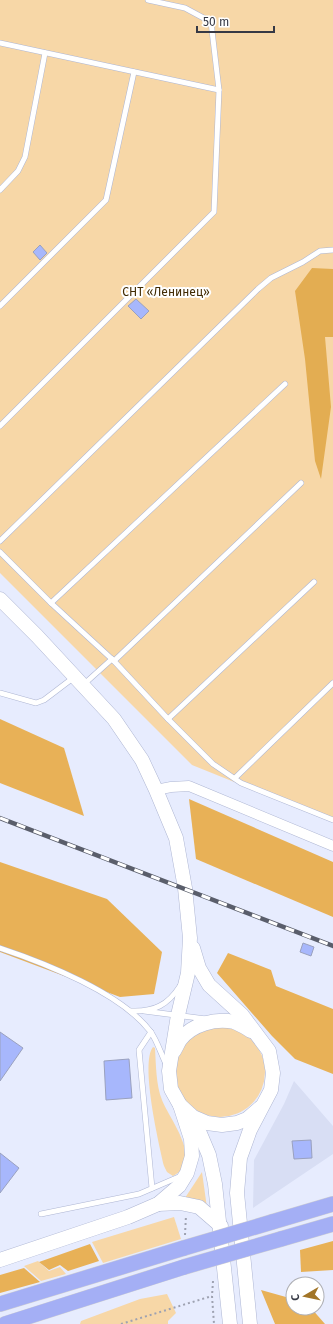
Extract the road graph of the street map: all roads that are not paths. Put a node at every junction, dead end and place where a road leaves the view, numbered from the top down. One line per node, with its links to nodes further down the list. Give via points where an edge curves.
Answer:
1 (148, 0): 5 (lane, via 185,8 211,22)
2 (0, 43): 3 (lane)
3 (45, 54): 4 (lane); 6 (lane, via 25,157 18,172)
4 (134, 72): 5 (lane); 8 (lane, via 106,200)
5 (219, 90): 10 (lane, via 214,212)
6 (0, 190)
7 (333, 250): 12 (lane, via 320,251 258,288)
8 (0, 306)
9 (285, 384): 16 (lane)
10 (0, 426)
11 (301, 483): 17 (lane)
12 (0, 541)
13 (0, 552): 16 (lane)
14 (314, 582): 21 (lane)
15 (0, 599): 18 (main road)
16 (51, 603): 17 (lane)
17 (113, 660): 18 (lane); 21 (lane)
18 (79, 681): 20 (lane, via 36,704); 23 (main road, via 118,725 142,760)
19 (333, 682): 22 (lane)
20 (0, 693)
21 (168, 719): 22 (lane, via 213,764)
22 (236, 778): 24 (lane, via 241,783)
23 (156, 790): 25 (street, via 189,786); 26 (main road, via 176,838)
24 (333, 820)
25 (333, 846)
26 (190, 938): 28 (main road); 34 (main road, via 199,968 209,985 242,1015)
27 (0, 948): 29 (lane, via 91,986)
28 (188, 973): 30 (lane, via 168,1000 160,1006); 31 (main road)
29 (131, 1011): 30 (lane); 33 (lane)
30 (144, 1011): 31 (lane)
31 (178, 1015): 32 (lane); 35 (main road)
32 (221, 1020): 34 (main road, via 236,1022); 35 (main road, via 200,1025 188,1032)
33 (151, 1032): 36 (lane); 41 (lane, via 139,1050)
34 (256, 1034): 38 (main road, via 269,1051 273,1073 271,1090)
35 (172, 1056): 36 (main road)
36 (169, 1071): 37 (main road, via 171,1089)
37 (180, 1105): 39 (main road); 40 (main road, via 192,1156)
38 (261, 1107): 39 (main road, via 237,1123 207,1123); 51 (main road, via 240,1158 237,1193)
39 (193, 1117): 46 (main road, via 208,1155 215,1184)
40 (187, 1173): 41 (lane); 42 (main road, via 179,1186)
41 (152, 1188): 44 (lane, via 139,1194)
42 (158, 1204): 46 (main road, via 180,1203 199,1207); 47 (main road)
43 (333, 1204): 48 (main road, bridge)
44 (41, 1214)
45 (333, 1224): 49 (main road, bridge, via 184,1267)
46 (220, 1226): 50 (main road)
47 (0, 1260)
48 (0, 1304)
49 (6, 1324)
50 (230, 1324)
51 (250, 1324)

